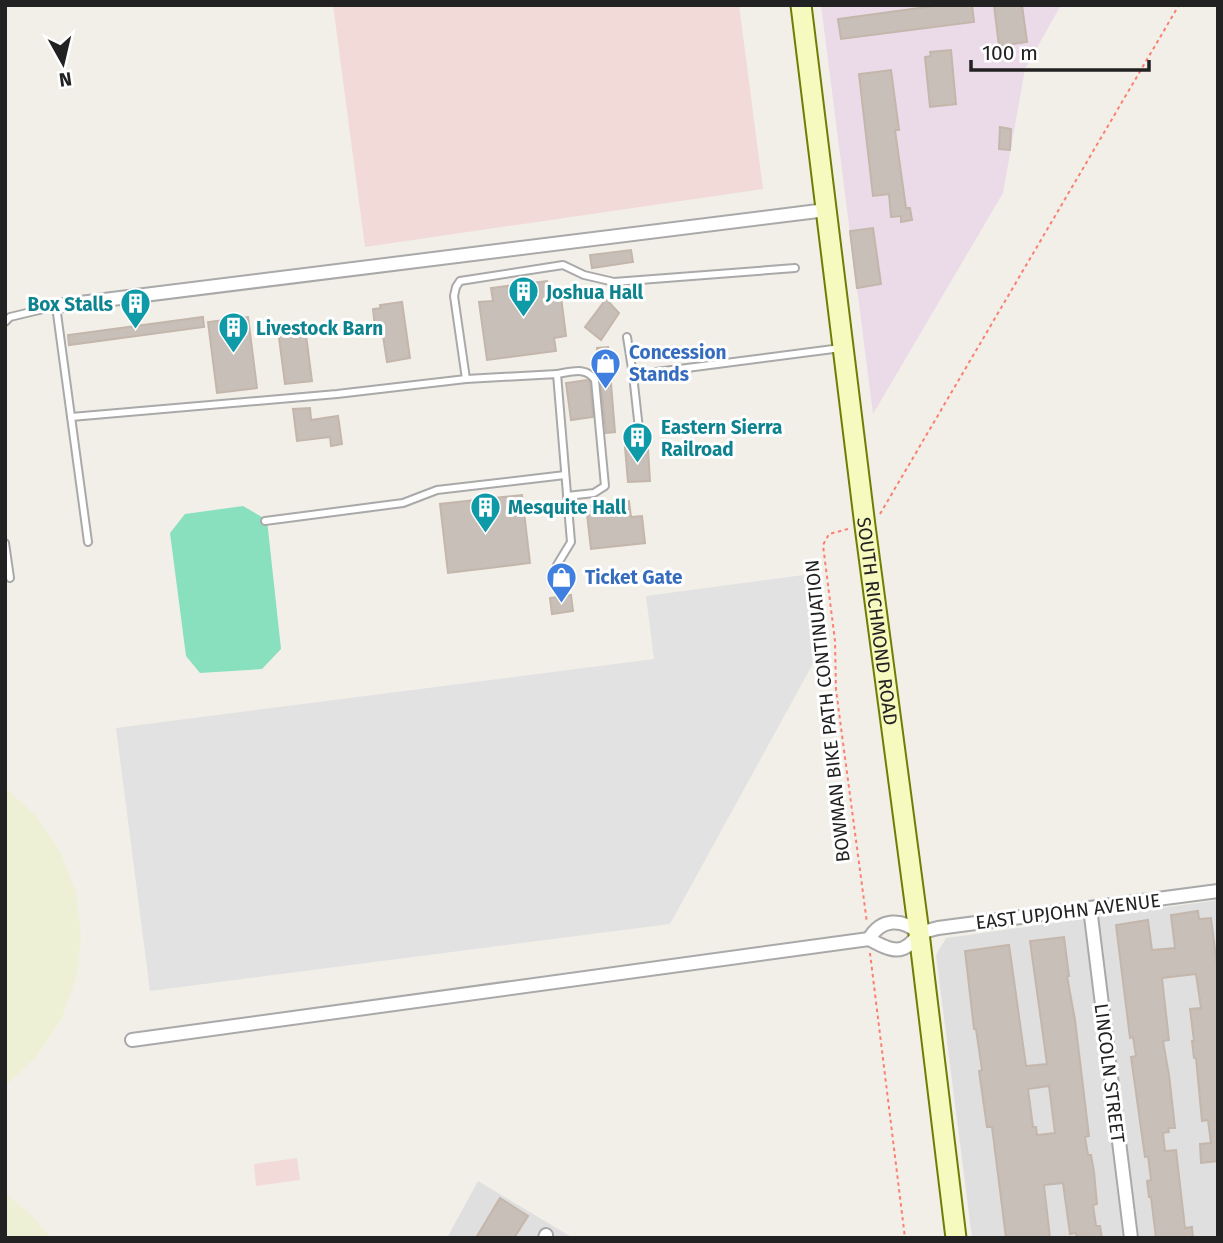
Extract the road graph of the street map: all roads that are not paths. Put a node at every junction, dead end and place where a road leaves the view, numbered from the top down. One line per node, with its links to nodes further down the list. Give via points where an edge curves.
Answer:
1 (801, 5): 2 (street, SOUTH RICHMOND ROAD)
2 (826, 210): 4 (street); 7 (street, SOUTH RICHMOND ROAD)
3 (795, 268): 10 (lane, via 614,282 563,265 460,281 454,296)
4 (56, 306): 5 (lane); 11 (lane)
5 (5, 322)
6 (628, 337): 9 (lane)
7 (843, 348): 9 (lane); 22 (street, SOUTH RICHMOND ROAD)
8 (557, 374): 10 (lane); 13 (lane); 14 (lane, via 584,370 595,380 605,486 594,493)
9 (632, 375): 12 (lane)
10 (466, 379): 11 (lane)
11 (71, 417): 16 (lane)
12 (639, 429)
13 (565, 475): 14 (lane); 15 (lane, via 437,490 403,503)
14 (567, 496): 18 (lane, via 571,542)
15 (265, 521)
16 (88, 542)
17 (5, 543): 19 (lane)
18 (557, 565)
19 (10, 578)
20 (1218, 891): 21 (street, EAST UPJOHN AVENUE)
21 (1090, 908): 22 (street, EAST UPJOHN AVENUE); 26 (street, LINCOLN STREET)
22 (919, 933): 23 (street, via 903,922 891,922); 23 (street, via 903,949 887,949); 25 (street, SOUTH RICHMOND ROAD)
23 (869, 939): 24 (street)
24 (132, 1040)
25 (956, 1238)
26 (1131, 1238)

